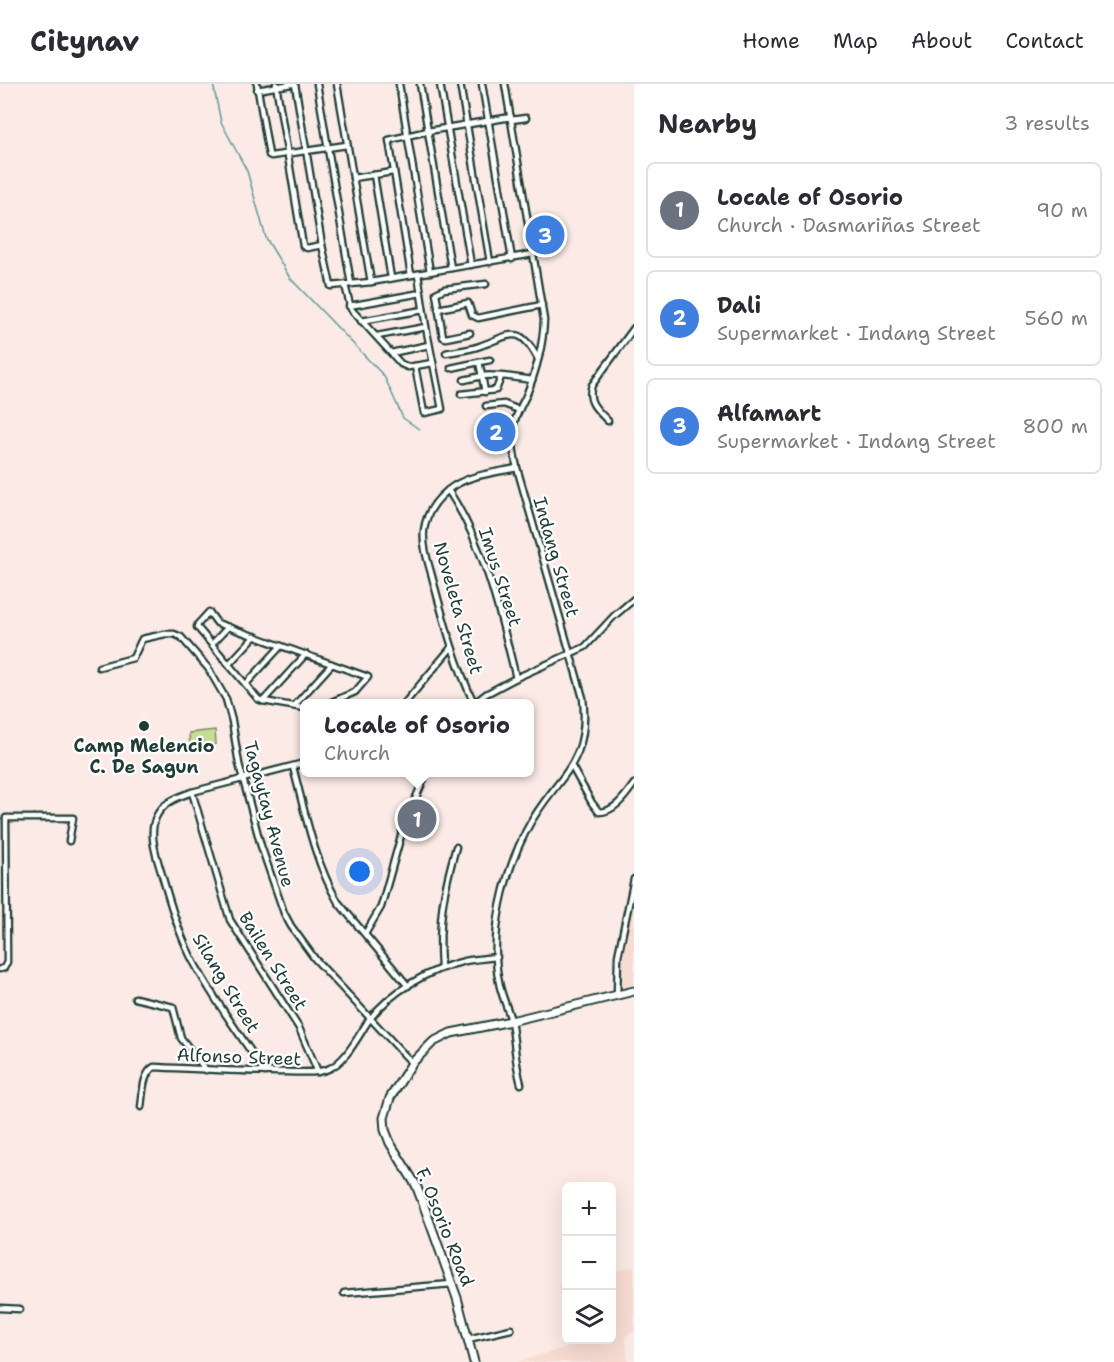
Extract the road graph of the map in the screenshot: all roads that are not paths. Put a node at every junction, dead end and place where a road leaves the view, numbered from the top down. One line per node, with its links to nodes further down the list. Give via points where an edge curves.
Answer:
1 (294, 84): 10 (street); 21 (street)
2 (317, 84): 20 (street)
3 (337, 84): 19 (street)
4 (399, 84): 18 (street)
5 (420, 84): 17 (street)
6 (440, 84): 16 (street)
7 (460, 84): 15 (street)
8 (482, 84): 14 (street)
9 (505, 84): 12 (street, Indang Street)
10 (277, 86): 11 (street); 22 (street)
11 (257, 87): 22 (street, via 269,155)
12 (511, 118): 13 (street); 14 (street); 27 (street, Indang Street)
13 (526, 118)
14 (488, 121): 15 (street); 28 (street)
15 (467, 124): 16 (street); 29 (street)
16 (447, 128): 17 (street); 30 (street)
17 (428, 131): 18 (street); 31 (street)
18 (408, 135): 23 (street, via 389,140); 32 (street)
19 (347, 145): 20 (street); 25 (street)
20 (327, 148): 21 (street); 38 (street)
21 (307, 152): 22 (street); 26 (street)
22 (288, 154): 26 (street, via 303,246)
23 (393, 172): 24 (street); 34 (street)
24 (374, 175): 25 (street); 35 (street)
25 (353, 178): 36 (street)
26 (322, 245): 38 (street, via 330,285)
27 (533, 254): 28 (street); 40 (street, Indang Street)
28 (512, 258): 29 (street)
29 (490, 262): 30 (street)
30 (471, 265): 31 (street)
31 (451, 268): 32 (street)
32 (430, 272): 33 (street)
33 (418, 274): 34 (street); 39 (street)
34 (411, 275): 35 (street)
35 (391, 278): 36 (street)
36 (371, 282): 38 (street)
37 (486, 284): 42 (street, via 438,291)
38 (348, 285): 41 (street)
39 (421, 293): 41 (street); 43 (street)
40 (542, 305): 42 (street, via 478,318 472,315 468,303); 52 (street, Indang Street, via 543,341)
41 (349, 306): 44 (street)
42 (438, 309): 47 (street, via 444,338)
43 (423, 310): 44 (street); 45 (street)
44 (361, 321): 48 (street)
45 (426, 327): 48 (street); 49 (street)
46 (634, 328): 66 (street, via 590,391 595,409)
47 (470, 333)
48 (377, 336): 50 (street)
49 (429, 345): 50 (street); 55 (street)
50 (391, 352): 56 (street, via 405,366)
51 (446, 353): 52 (street, via 514,335 528,342)
52 (538, 359): 61 (street, Indang Street)
53 (490, 360): 54 (street)
54 (479, 362): 57 (street); 58 (street)
55 (433, 363): 56 (street); 56 (street, via 442,409 424,413)
56 (415, 366)
57 (451, 368)
58 (482, 376): 59 (street); 60 (street); 62 (street)
59 (501, 377): 61 (street); 62 (street, via 496,390)
60 (464, 380)
61 (532, 380): 65 (street, Indang Street)
62 (485, 392): 63 (street)
63 (461, 394)
64 (486, 406): 65 (street, via 504,404)
65 (519, 410): 67 (street, Indang Street, via 513,427)
66 (608, 421)
67 (517, 468): 68 (street, Noveleta Street, via 469,479); 75 (street, Indang Street)
68 (448, 490): 74 (street, Noveleta Street, via 427,517 424,541); 80 (street, Imus Street, via 475,539 500,609)
69 (634, 599): 75 (street, via 586,646)
70 (228, 627): 71 (street); 72 (street); 72 (street, via 217,623 209,612 198,627)
71 (255, 636): 73 (street); 77 (street)
72 (212, 644): 77 (street)
73 (281, 646): 76 (street); 81 (street)
74 (452, 648): 85 (street); 86 (street, Noveleta Street)
75 (570, 653): 80 (street); 92 (street, Indang Street, via 585,716 584,732)
76 (306, 654): 78 (street); 88 (street)
77 (229, 664): 81 (street)
78 (332, 664): 82 (street); 84 (street, via 368,676 355,692)
79 (99, 667): 95 (street, Tagaytay Avenue, via 133,658 142,639 165,634 181,637 208,668 226,699)
80 (516, 678): 87 (street)
81 (246, 684): 88 (street)
82 (300, 699)
83 (300, 699): 89 (street)
84 (338, 699)
85 (408, 699)
86 (472, 699)
87 (479, 699)
88 (263, 701): 89 (street)
89 (294, 706): 90 (street)
90 (300, 707)
91 (300, 764): 93 (street, Silang Street)
92 (572, 766): 96 (street, via 599,812 610,810); 104 (street, Indang Street, via 531,822 512,863 499,915)
93 (293, 767): 95 (street, Silang Street); 103 (street, via 321,870 338,902)
94 (425, 777): 103 (street, via 404,825 381,907)
95 (243, 780): 97 (street, Silang Street); 111 (street, Tagaytay Avenue, via 276,895 291,927 315,959)
96 (634, 784)
97 (192, 792): 115 (street, Silang Street, via 164,806 153,833 155,851 176,922 192,957); 116 (street, Bailen Street, via 231,920 299,1028)
98 (69, 841): 102 (street, via 73,818 6,818)
99 (456, 847): 105 (street, via 441,908)
100 (634, 879): 109 (street, via 618,956)
101 (0, 880): 102 (street)
102 (7, 880): 106 (street, via 7,962)
103 (365, 934): 107 (street)
104 (497, 957): 105 (street, Alfonso Street); 112 (street, Indang Street, via 498,981)
105 (441, 968): 107 (street, Alfonso Street)
106 (0, 969)
107 (408, 986): 111 (street, Alfonso Street)
108 (634, 991): 109 (street, F. Osorio Road)
109 (617, 996): 112 (street, F. Osorio Road)
110 (135, 998): 114 (street, via 173,1007 181,1038)
111 (371, 1018): 113 (street, Tagaytay Avenue); 116 (street, Alfonso Street, via 342,1059)
112 (511, 1021): 113 (street, F. Osorio Road, via 451,1033 433,1042); 117 (street, Indang Street)
113 (412, 1063): 119 (street, F. Osorio Road, via 390,1098 384,1118 386,1130 416,1185)
114 (206, 1070): 115 (street, Alfonso Street); 118 (street, Alfonso Street, via 154,1067 146,1077)
115 (265, 1072): 116 (street, Alfonso Street)
116 (318, 1072)
117 (521, 1084)
118 (141, 1107)
119 (452, 1284): 120 (street); 124 (street, F. Osorio Road)
120 (344, 1293)
121 (0, 1308): 122 (street)
122 (20, 1308)
123 (511, 1329): 124 (street)
124 (468, 1339): 125 (street, F. Osorio Road)
125 (474, 1362)

